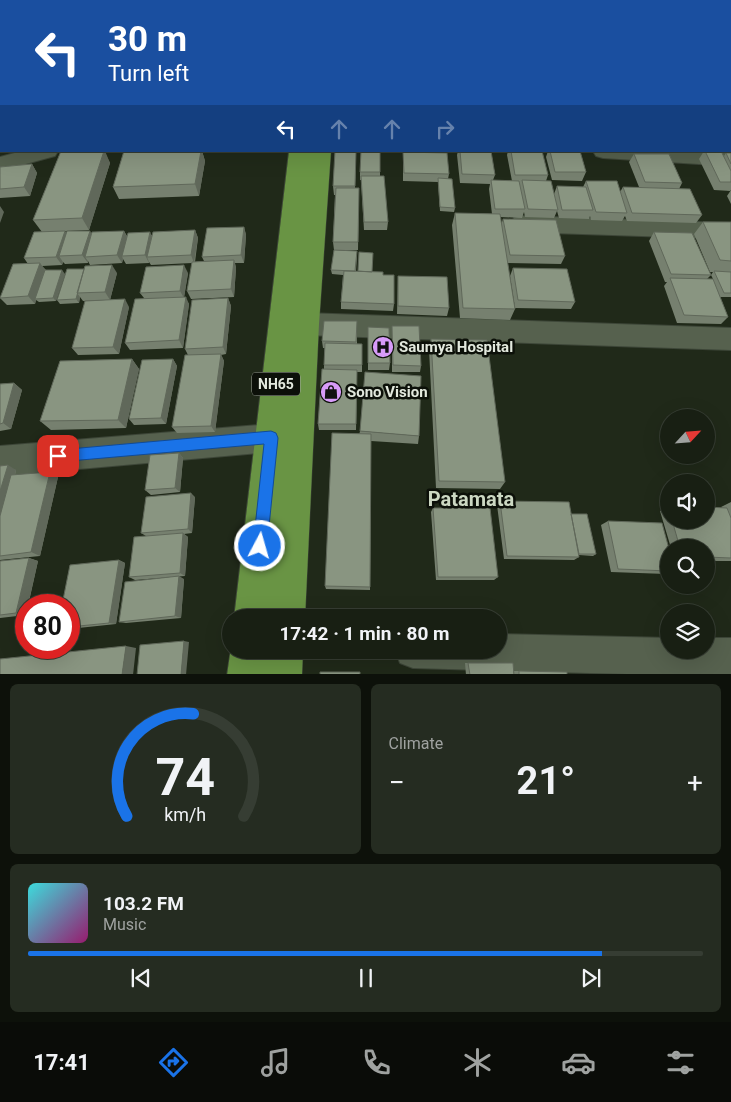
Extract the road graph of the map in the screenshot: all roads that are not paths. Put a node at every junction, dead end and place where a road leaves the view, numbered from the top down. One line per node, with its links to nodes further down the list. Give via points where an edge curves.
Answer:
1 (44, 152): 6 (street)
2 (300, 152): 9 (highway, NH65)
3 (320, 152): 9 (highway, NH65)
4 (621, 152): 5 (street)
5 (731, 158)
6 (0, 164)
7 (501, 223): 8 (street)
8 (731, 231)
9 (299, 272): 10 (highway, NH65); 12 (highway, NH65)
10 (305, 324): 11 (street); 15 (highway, NH65)
11 (731, 339)
12 (271, 438): 13 (street); 14 (highway, NH65)
13 (0, 461)
14 (253, 609)
15 (287, 609)
16 (507, 653): 17 (street)
17 (731, 656)
18 (248, 659): 20 (highway)
19 (283, 659): 21 (highway)
20 (246, 674)
21 (282, 674)

